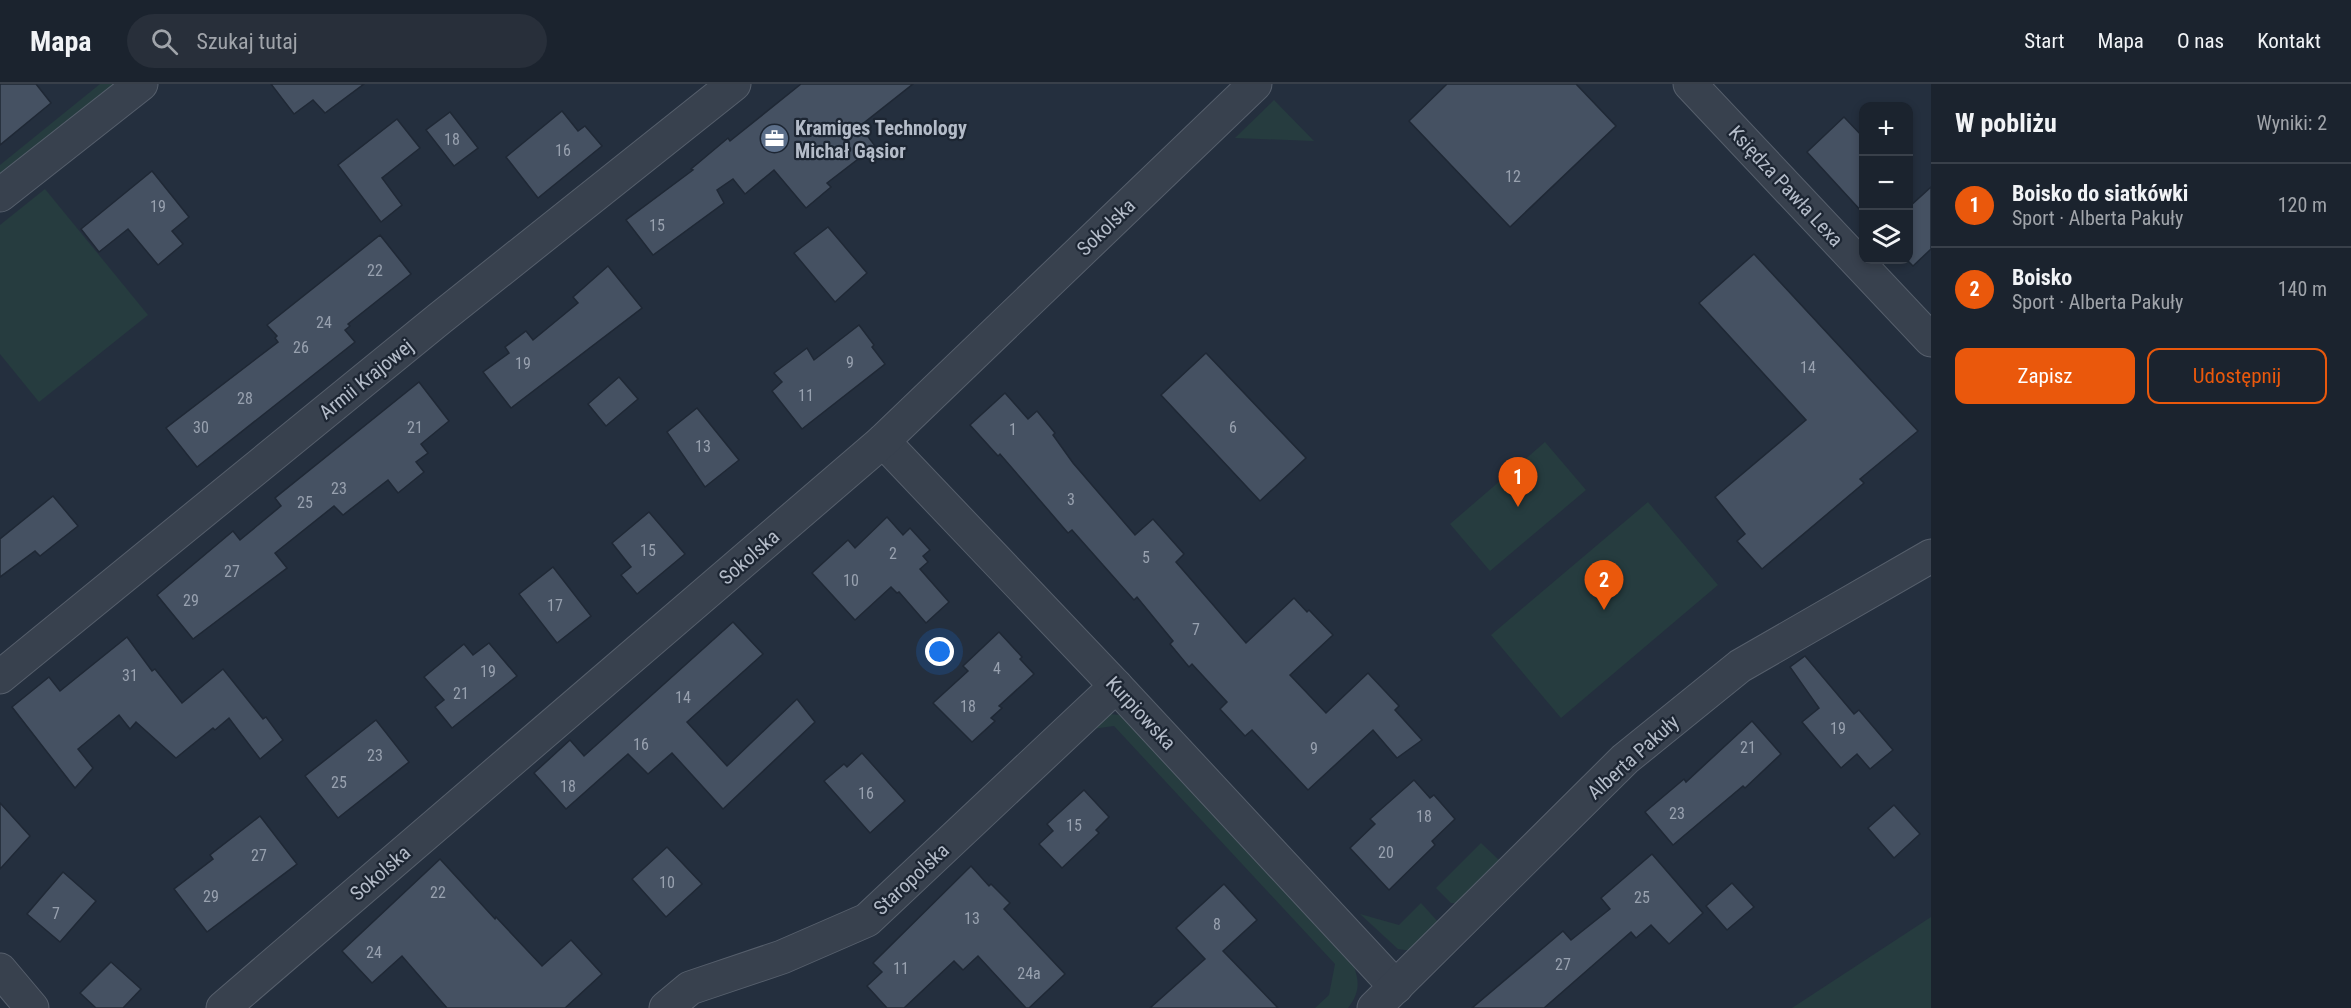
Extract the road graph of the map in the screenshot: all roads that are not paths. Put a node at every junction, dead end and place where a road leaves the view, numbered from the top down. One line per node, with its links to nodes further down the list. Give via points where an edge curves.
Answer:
1 (141, 84): 5 (street)
2 (734, 84): 9 (street, Armii Krajowej)
3 (1255, 84): 7 (street, Sokolska)
4 (1690, 84): 6 (street, Księdza Pawła Lexa)
5 (0, 195)
6 (1931, 340)
7 (883, 441): 10 (street, Kurpiowska); 14 (street, Sokolska)
8 (1931, 556): 12 (street, Alberta Pakuły, via 1740,666 1625,759)
9 (0, 676)
10 (1116, 686): 12 (street, Kurpiowska); 15 (street, Staropolska, via 867,920 782,957 690,988)
11 (0, 970): 13 (street)
12 (1385, 998)
13 (32, 1008)
14 (223, 1008)
15 (666, 1008)

